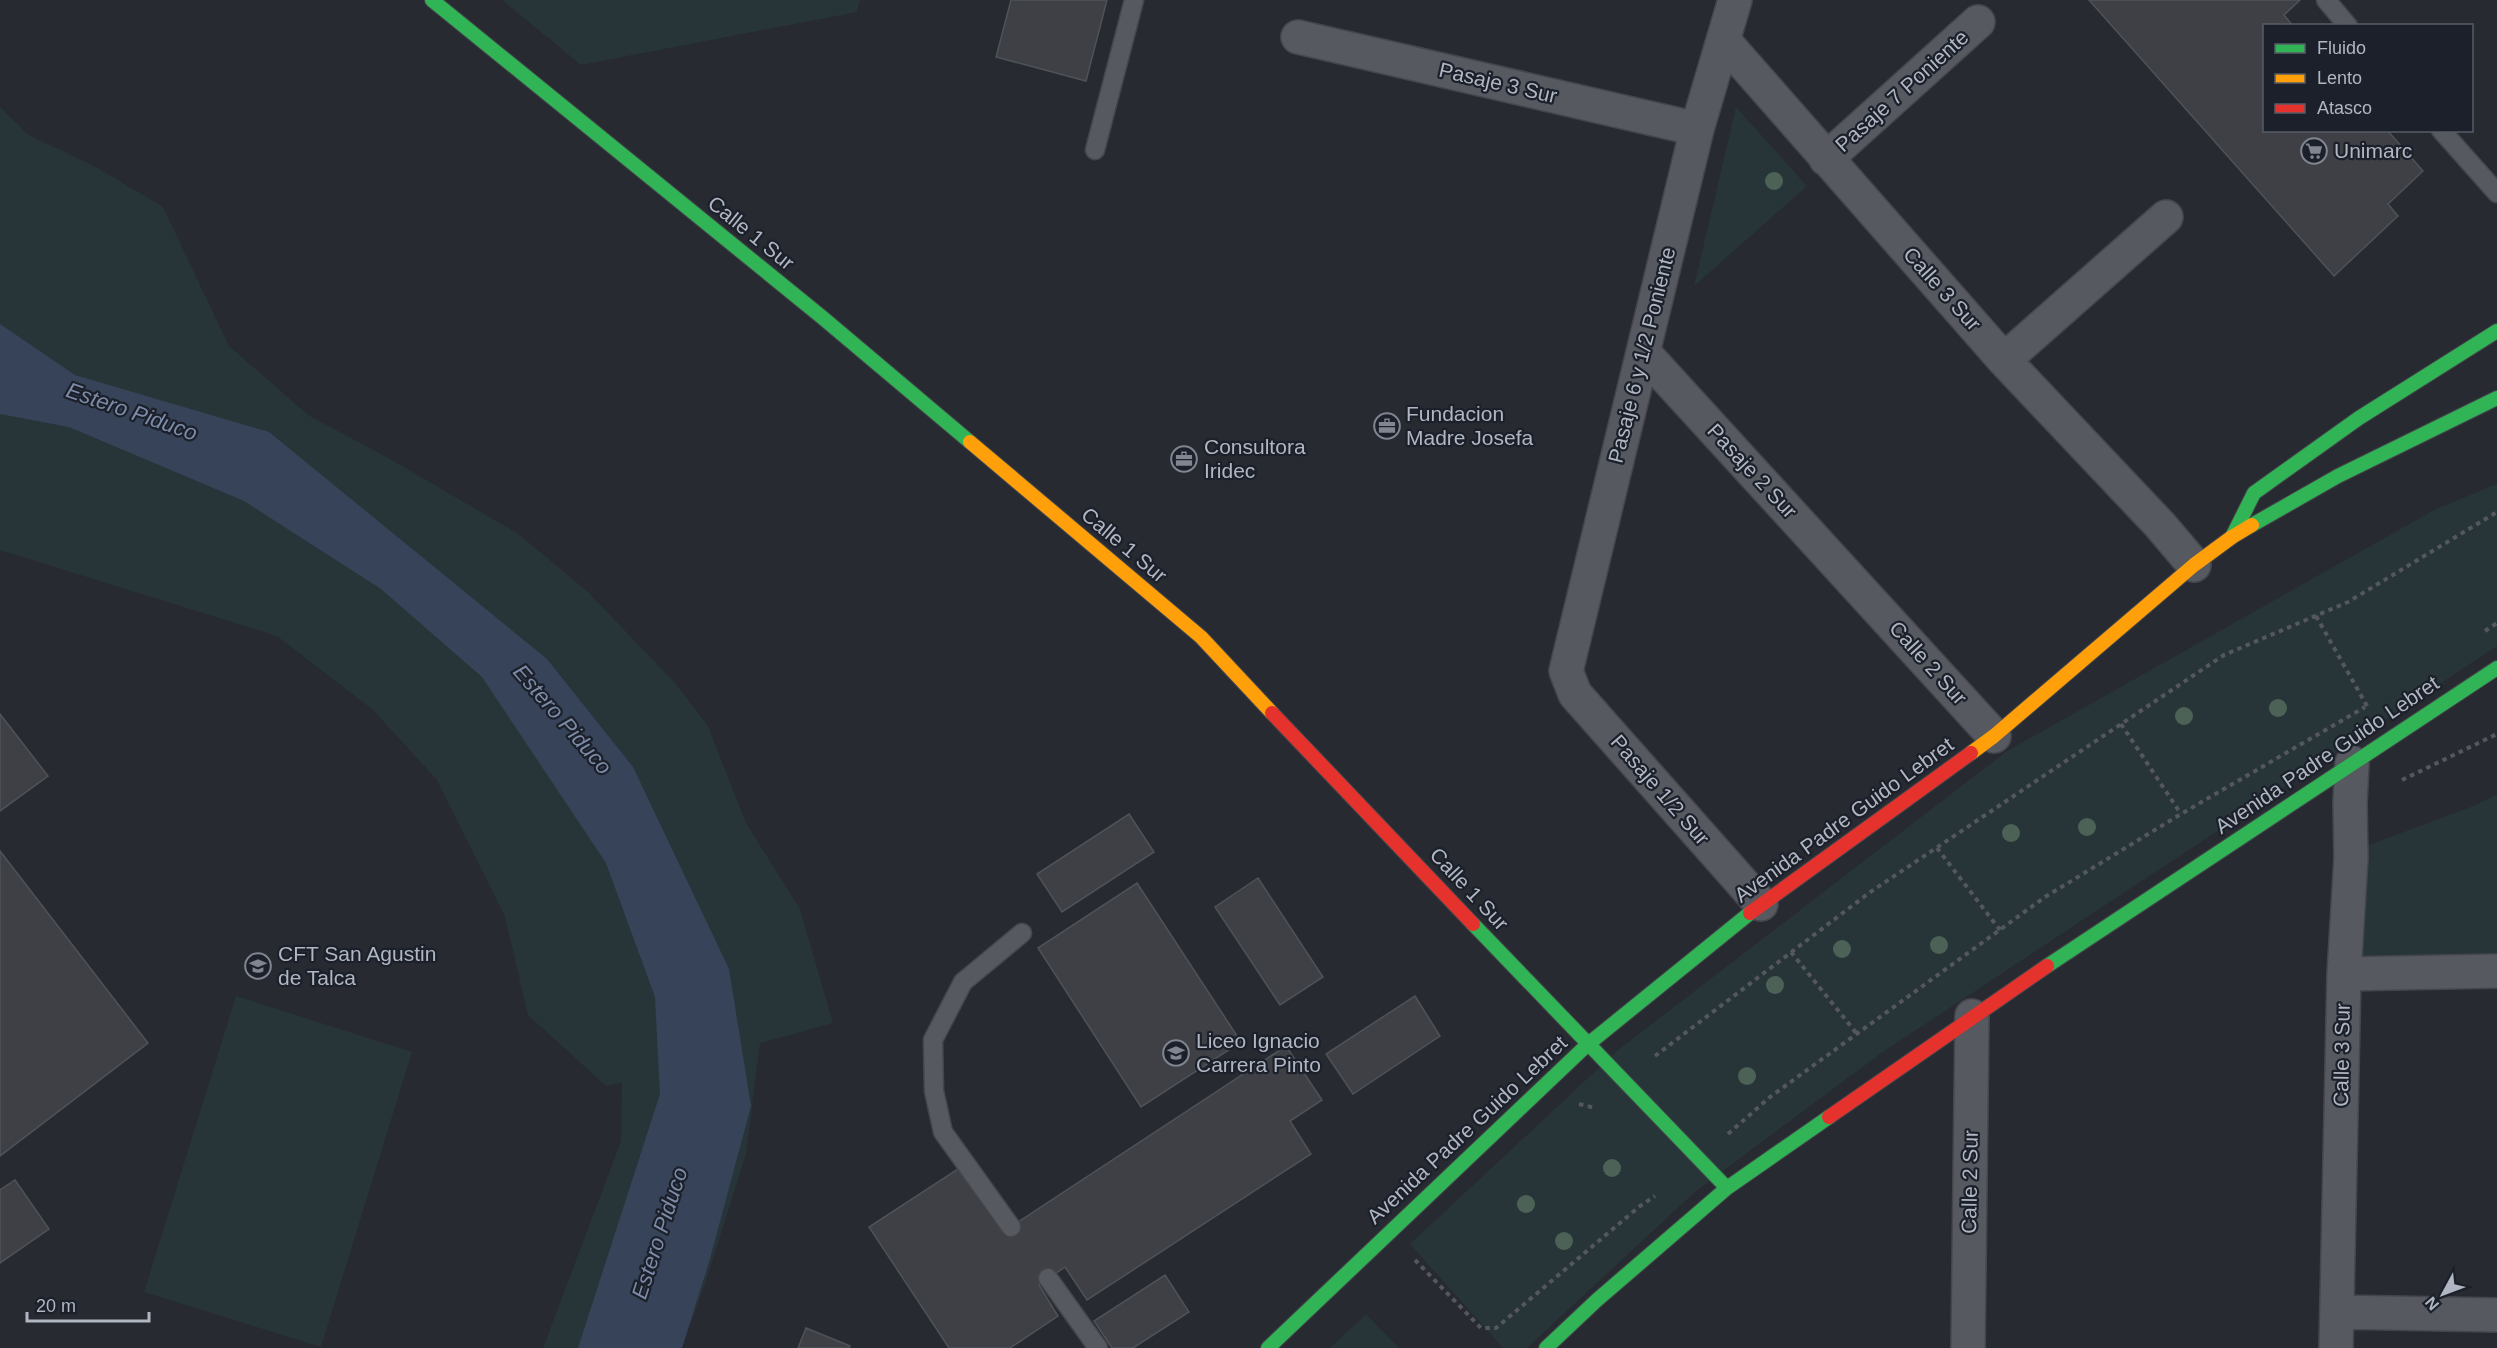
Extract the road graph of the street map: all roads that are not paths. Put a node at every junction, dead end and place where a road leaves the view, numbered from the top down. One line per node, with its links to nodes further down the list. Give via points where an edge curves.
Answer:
1 (432, 0): 31 (main road, Calle 1 Sur, via 832,326 1201,637)
2 (1134, 0): 11 (lane)
3 (1735, 0): 8 (street)
4 (2326, 0): 6 (lane)
5 (1978, 22): 12 (street, Pasaje 7 Poniente)
6 (2346, 24)
7 (1298, 37): 9 (street, Pasaje 3 Sur)
8 (1724, 41): 9 (street, Pasaje 6 y 1/2 Poniente); 12 (street, Calle 3 Sur)
9 (1697, 129): 16 (street, Pasaje 6 y 1/2 Poniente)
10 (2443, 132): 13 (lane)
11 (1095, 150)
12 (1826, 159): 17 (street, Calle 3 Sur)
13 (2497, 193)
14 (2166, 217): 17 (street)
15 (2497, 332): 19 (main road, via 2359,418 2254,493)
16 (1643, 352): 21 (street, Pasaje 2 Sur); 23 (street, Pasaje 6 y 1/2 Poniente)
17 (2004, 360): 20 (street, Calle 3 Sur)
18 (2497, 398): 19 (main road, Avenida Padre Guido Lebret, via 2338,476)
19 (2232, 537): 20 (main road, Avenida Padre Guido Lebret)
20 (2194, 565): 24 (main road, Avenida Padre Guido Lebret)
21 (1861, 590): 24 (street, Calle 2 Sur)
22 (2497, 668): 25 (main road, Avenida Padre Guido Lebret)
23 (1566, 671): 26 (street, Pasaje 1/2 Sur, via 1575,694)
24 (1994, 736): 26 (main road, Avenida Padre Guido Lebret)
25 (2352, 763): 29 (street, Calle 3 Sur); 30 (main road, Avenida Padre Guido Lebret)
26 (1761, 904): 31 (main road, Avenida Padre Guido Lebret)
27 (1022, 933): 33 (lane, via 963,982 933,1040 934,1091 943,1132)
28 (2497, 971): 29 (street)
29 (2344, 974): 35 (street, Calle 3 Sur)
30 (1972, 1016): 32 (main road, Avenida Padre Guido Lebret); 40 (street, Calle 2 Sur)
31 (1587, 1046): 32 (main road, Calle 1 Sur); 38 (main road, Avenida Padre Guido Lebret)
32 (1727, 1188): 39 (main road, Avenida Padre Guido Lebret)
33 (1011, 1227)
34 (1048, 1278): 37 (lane)
35 (2337, 1312): 36 (street); 41 (street, Calle 3 Sur)
36 (2497, 1315)
37 (1098, 1348)
38 (1268, 1348)
39 (1546, 1348)
40 (1968, 1348)
41 (2336, 1348)

